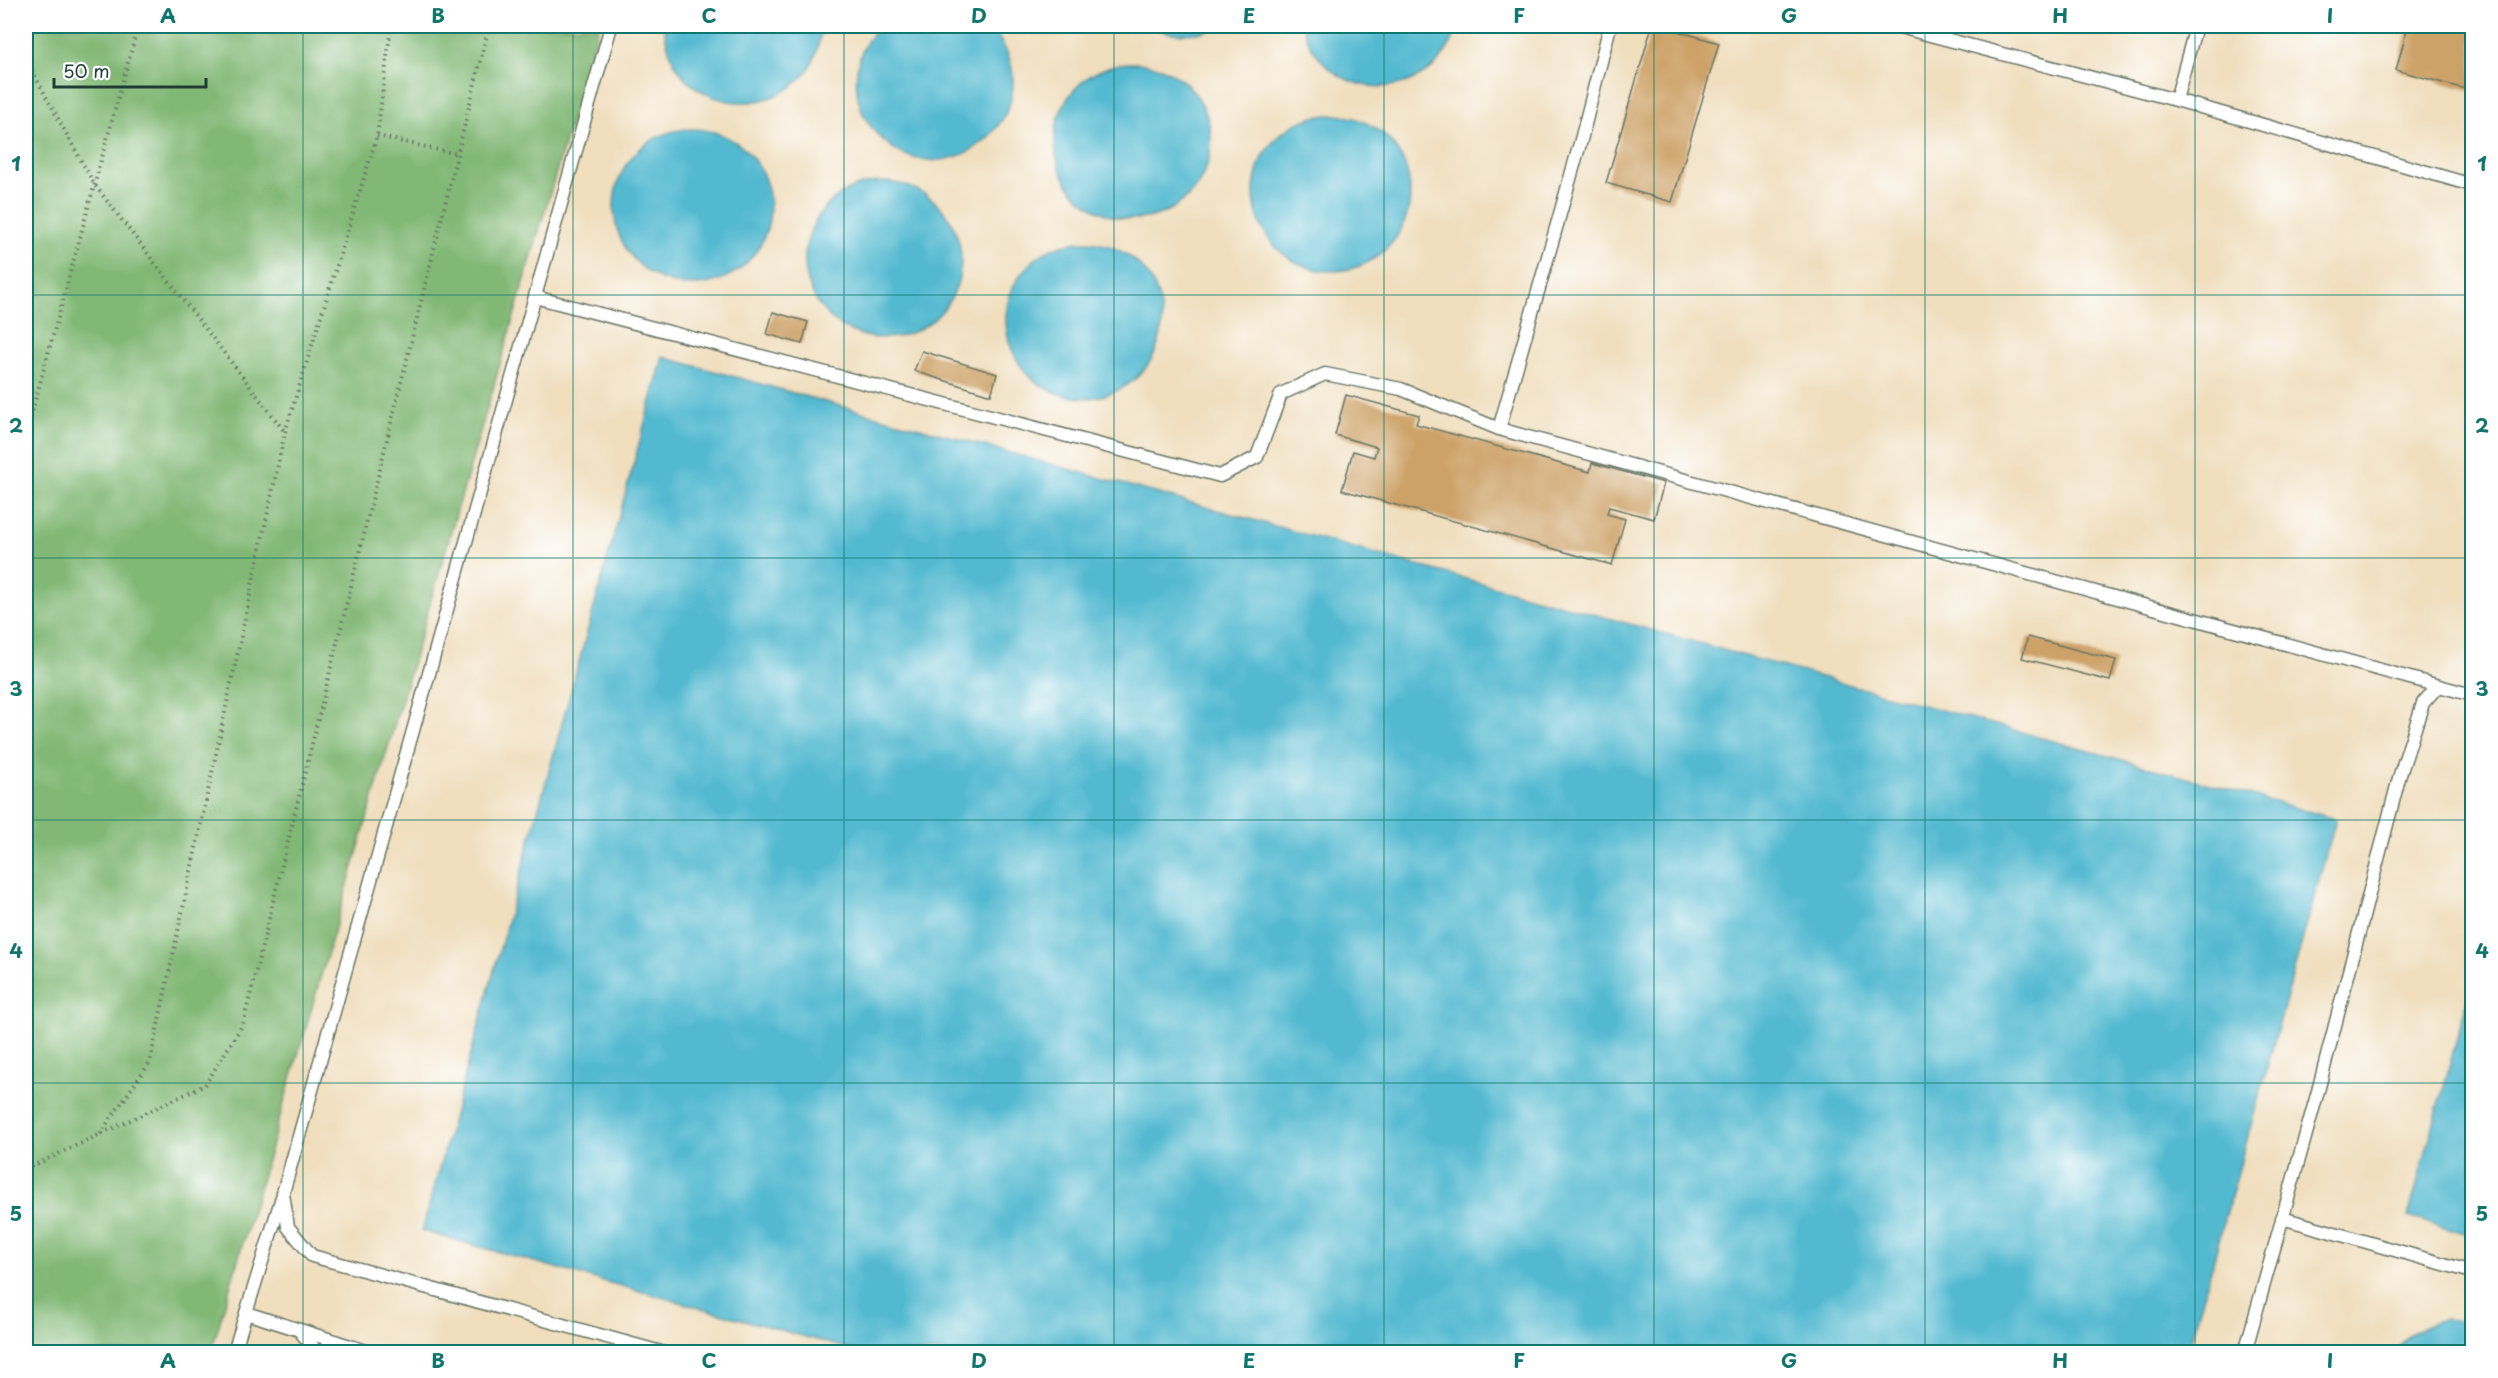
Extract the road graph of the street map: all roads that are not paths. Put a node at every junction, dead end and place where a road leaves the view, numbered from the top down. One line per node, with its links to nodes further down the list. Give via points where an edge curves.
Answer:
1 (611, 26): 7 (lane)
2 (1610, 26): 8 (lane)
3 (1896, 26): 5 (lane)
4 (2196, 26): 5 (lane)
5 (2176, 100): 6 (lane)
6 (2472, 185)
7 (535, 297): 8 (lane, via 1220,476 1257,457 1281,394 1325,374 1401,389); 11 (lane)
8 (1499, 429): 9 (lane)
9 (2438, 686): 10 (lane); 12 (lane, via 2423,703 2399,778)
10 (2472, 695)
11 (283, 1193): 14 (lane); 19 (lane, via 288,1227 312,1256)
12 (2282, 1218): 13 (lane); 20 (lane)
13 (2472, 1272)
14 (246, 1313): 15 (lane); 16 (lane)
15 (299, 1330): 17 (lane); 18 (lane)
16 (234, 1353)
17 (316, 1353)
18 (369, 1353)
19 (661, 1353)
20 (2245, 1353)

